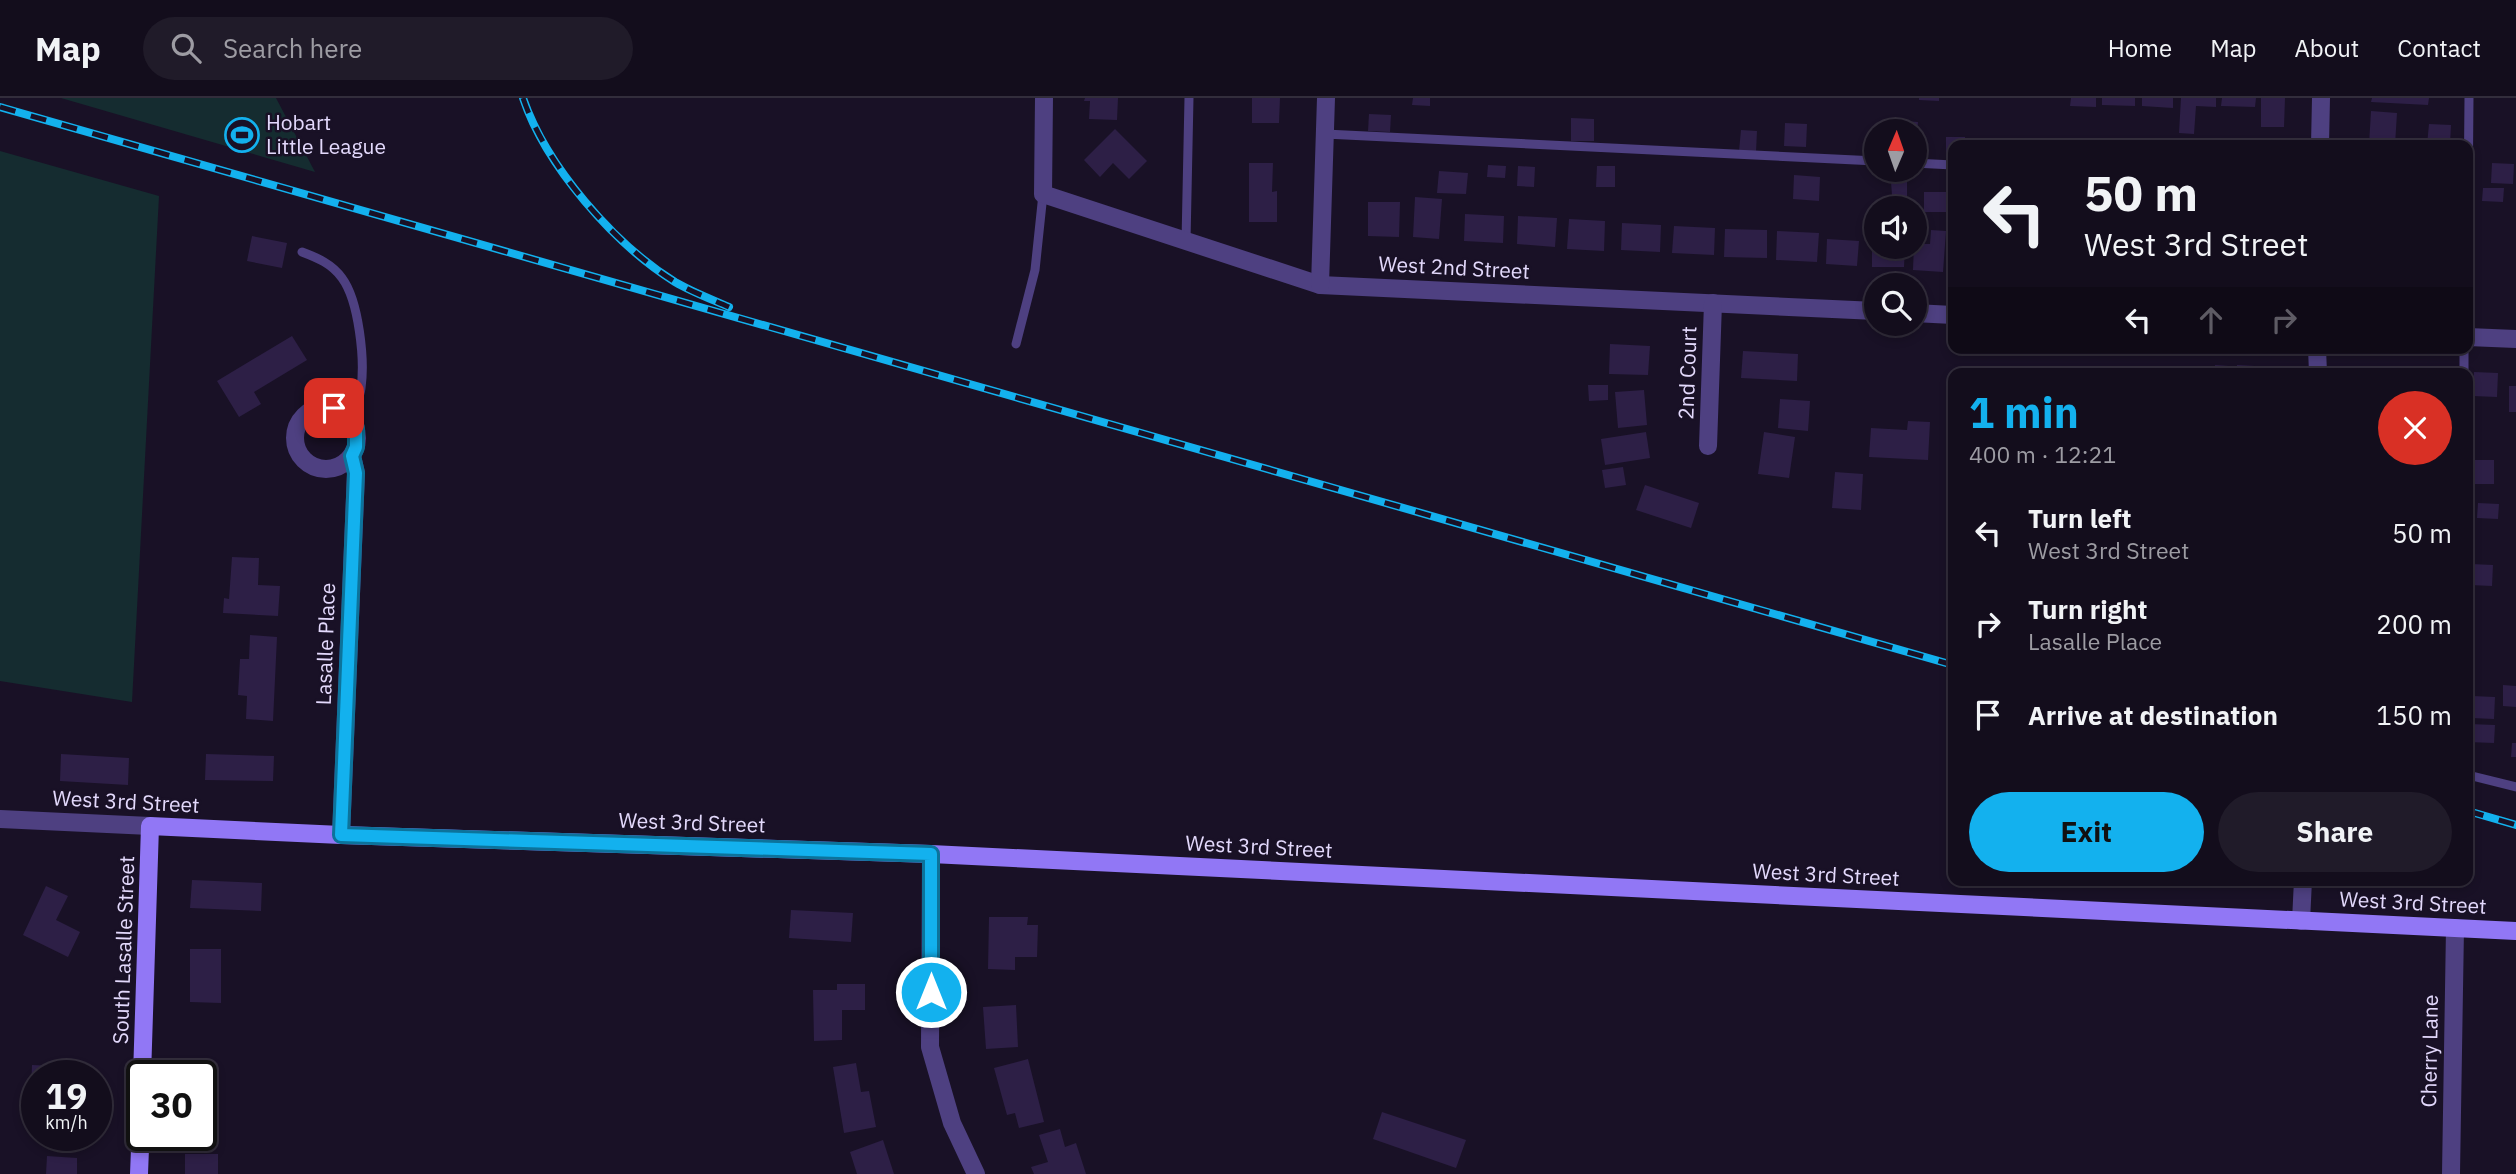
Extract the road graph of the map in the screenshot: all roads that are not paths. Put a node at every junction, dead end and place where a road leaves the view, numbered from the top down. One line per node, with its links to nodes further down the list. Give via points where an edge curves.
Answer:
1 (1044, 98): 12 (street)
2 (1189, 98): 13 (lane)
3 (1326, 98): 6 (street)
4 (2321, 98): 7 (street)
5 (2469, 98): 8 (lane)
6 (1325, 134): 9 (lane); 15 (street)
7 (2320, 140)
8 (2469, 140)
9 (1864, 160)
10 (1927, 164): 11 (lane)
11 (1948, 165)
12 (1043, 194): 13 (street, West 2nd Street); 22 (lane, via 1035,270)
13 (1186, 241): 15 (street, West 2nd Street)
14 (302, 252): 23 (lane, via 328,263 343,278 353,299 361,389)
15 (1320, 285): 16 (street, West 2nd Street)
16 (1713, 303): 17 (street, West 2nd Street); 24 (street, 2nd Court)
17 (1864, 310)
18 (1927, 314): 19 (street)
19 (1948, 315)
20 (2473, 337): 21 (street)
21 (2516, 339)
22 (1016, 344)
23 (351, 419): 25 (street, Lasalle Place, via 358,437); 25 (street, via 334,408 315,409 299,422 295,443 305,461 324,469 345,464)
24 (1708, 446)
25 (352, 456): 30 (street, Lasalle Place, via 356,473)
26 (2473, 776): 27 (lane)
27 (2516, 787)
28 (0, 819): 29 (street, West 3rd Street)
29 (150, 826): 30 (street, West 3rd Street); 36 (street, South Lasalle Street)
30 (341, 835): 31 (street, West 3rd Street)
31 (931, 854): 33 (street, West 3rd Street); 39 (street, via 930,1047 952,1123)
32 (2303, 886): 33 (street)
33 (2301, 921): 34 (street, West 3rd Street)
34 (2455, 928): 35 (street, West 3rd Street); 40 (street, Cherry Lane)
35 (2516, 931)
36 (143, 1060)
37 (140, 1151): 38 (street)
38 (139, 1174)
39 (976, 1174)
40 (2451, 1174)

